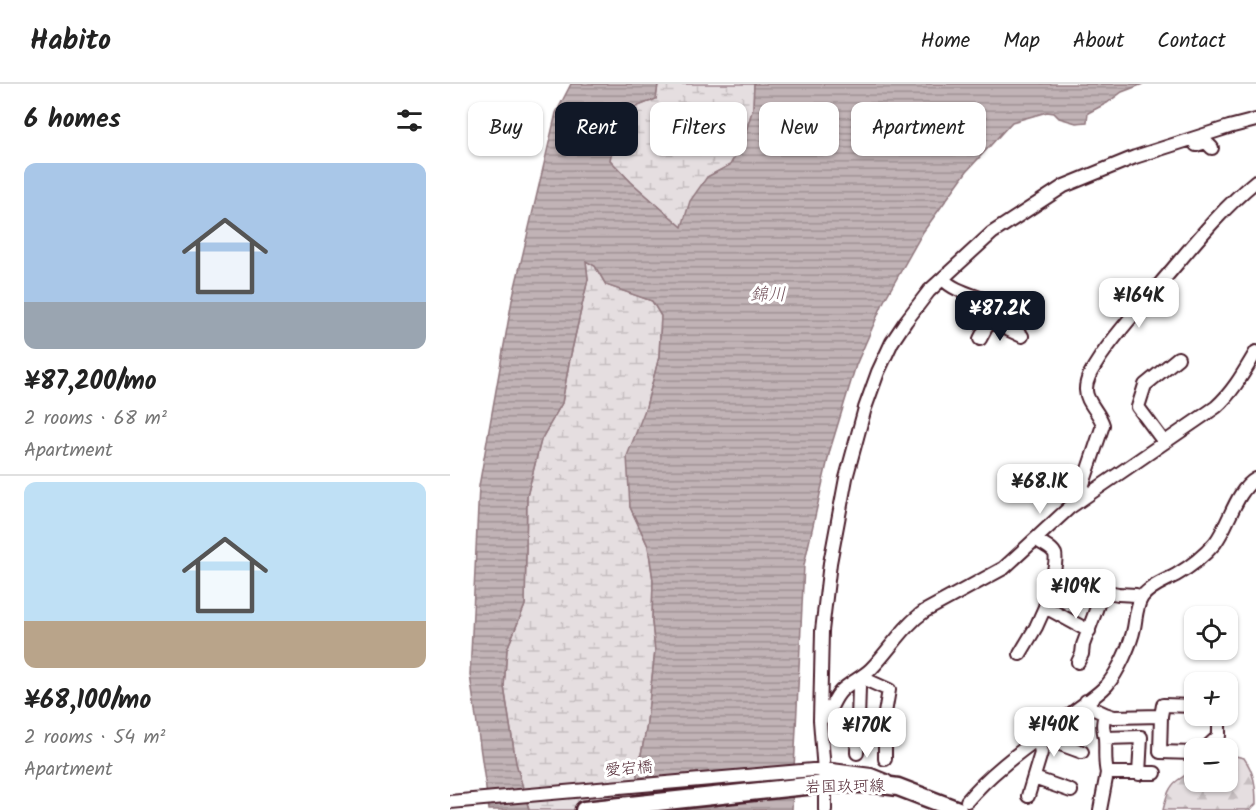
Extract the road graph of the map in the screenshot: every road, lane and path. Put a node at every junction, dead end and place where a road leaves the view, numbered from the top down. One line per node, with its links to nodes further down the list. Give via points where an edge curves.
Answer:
1 (1256, 120): 2 (street)
2 (1194, 138): 3 (street, via 1196,145 1206,142); 5 (street, via 1064,186 992,234)
3 (1212, 148)
4 (1256, 181): 13 (street, via 1198,239 1126,322 1090,374 1085,391 1104,425 1080,493)
5 (943, 279): 6 (street, via 952,287 992,303); 25 (street, via 929,291 892,342 865,408 853,451 830,563 822,631)
6 (990, 321): 7 (street); 8 (street)
7 (1022, 336)
8 (980, 339)
9 (1256, 352): 11 (street, via 1226,398)
10 (1178, 358): 11 (street, via 1145,385 1138,407)
11 (1164, 442): 13 (street)
12 (1256, 479): 15 (street, via 1246,488 1216,542 1200,559)
13 (1082, 499): 14 (street)
14 (1036, 539): 16 (street, via 1056,555); 20 (street, via 1004,568 915,618)
15 (1142, 597): 17 (street, via 1103,591); 21 (street, via 1124,657 1107,685)
16 (1045, 607): 17 (street); 18 (street)
17 (1089, 632): 19 (street)
18 (1020, 654)
19 (1078, 662)
20 (860, 677): 25 (street, via 840,692 826,717); 29 (street); 31 (street, via 889,690)
21 (1086, 702): 23 (street); 26 (street)
22 (1184, 706): 24 (street, via 1163,705)
23 (1105, 714): 24 (street); 27 (street)
24 (1161, 716): 30 (street, via 1160,752)
25 (820, 720): 35 (street)
26 (1040, 738): 28 (street); 36 (street, via 1041,753); 40 (street, via 985,781)
27 (1105, 738): 32 (street); 34 (street, via 1141,737)
28 (1082, 752)
29 (857, 753)
30 (1184, 753)
31 (885, 759)
32 (1107, 773): 34 (street); 43 (street)
33 (1155, 773): 34 (street)
34 (1140, 774)
35 (819, 777): 39 (street, 愛宕橋); 40 (main road, 岩国玖珂線, via 898,787); 41 (main road, 岩国玖珂線); 42 (street)
36 (1034, 778): 37 (street); 38 (street)
37 (1071, 791)
38 (1028, 796)
39 (450, 802)
40 (962, 805)
41 (584, 810)
42 (825, 810)
43 (1100, 810)

